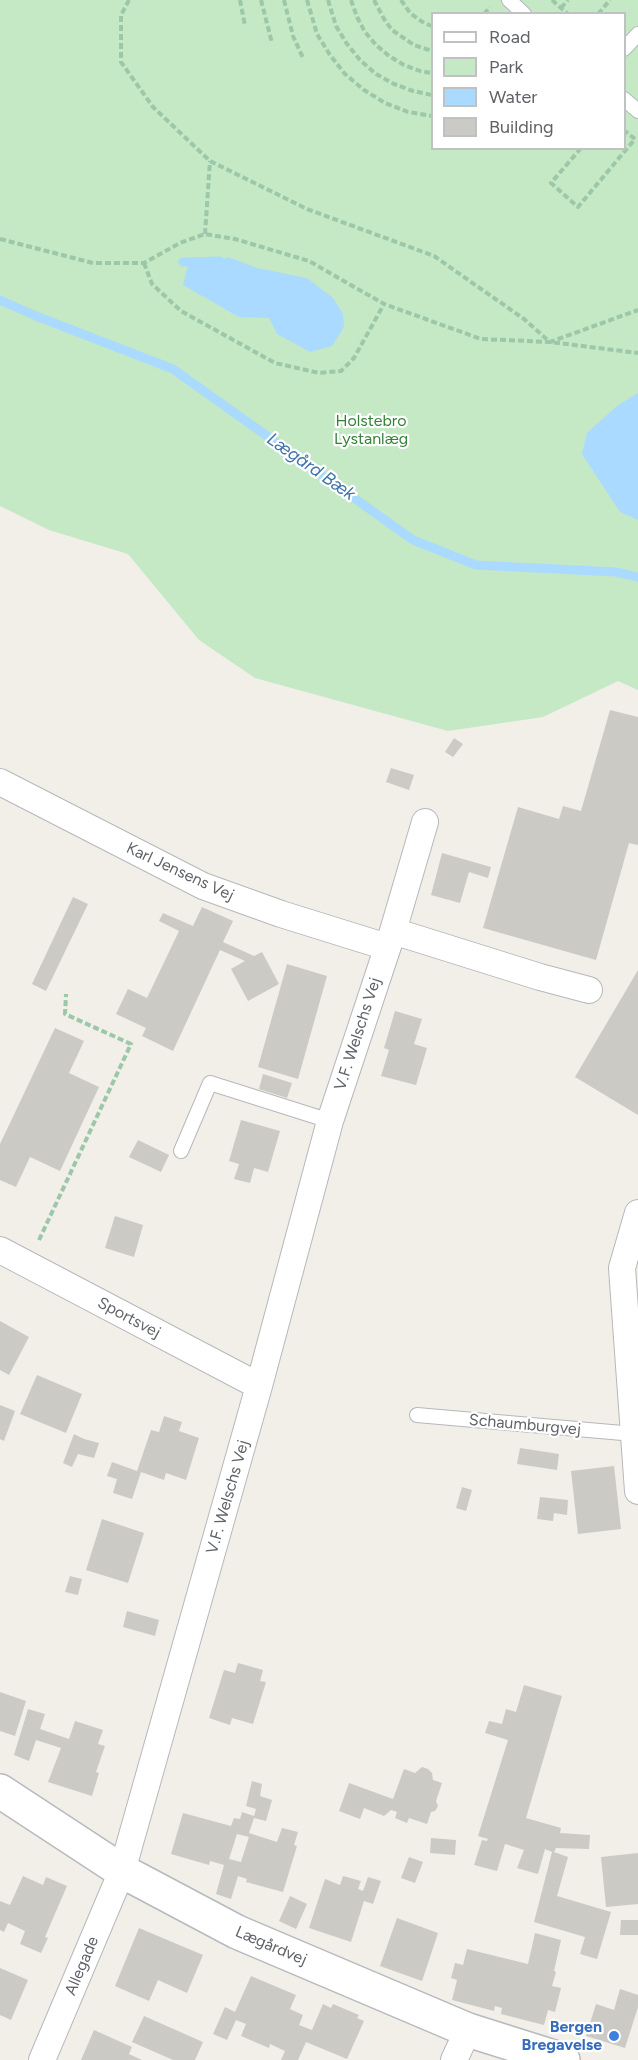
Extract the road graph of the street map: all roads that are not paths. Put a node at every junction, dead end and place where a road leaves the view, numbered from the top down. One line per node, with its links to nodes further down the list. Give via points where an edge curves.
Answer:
1 (509, 0): 2 (lane)
2 (522, 12)
3 (638, 34): 4 (lane)
4 (626, 47)
5 (626, 101): 6 (lane)
6 (638, 111)
7 (0, 782): 9 (street, Karl Jensens Vej, via 203,886 281,914)
8 (425, 822): 9 (street)
9 (390, 939): 10 (street, Karl Jensens Vej); 11 (street, V.F. Welschs Vej)
10 (589, 990)
11 (330, 1121): 12 (lane, via 210,1083); 15 (street, V.F. Welschs Vej)
12 (181, 1151)
13 (638, 1213): 17 (street, via 622,1268)
14 (0, 1250): 15 (street, Sportsvej)
15 (259, 1386): 20 (street, V.F. Welschs Vej)
16 (417, 1415): 17 (lane, Schaumburgvej)
17 (634, 1434): 18 (street)
18 (638, 1491)
19 (0, 1791): 20 (street, Lægårdvej)
20 (122, 1871): 21 (street, Lægårdvej, via 237,1932); 22 (street, Allegade)
21 (468, 2030): 23 (street); 24 (street, Lægårdvej)
22 (42, 2060)
23 (454, 2060)
24 (563, 2060)

